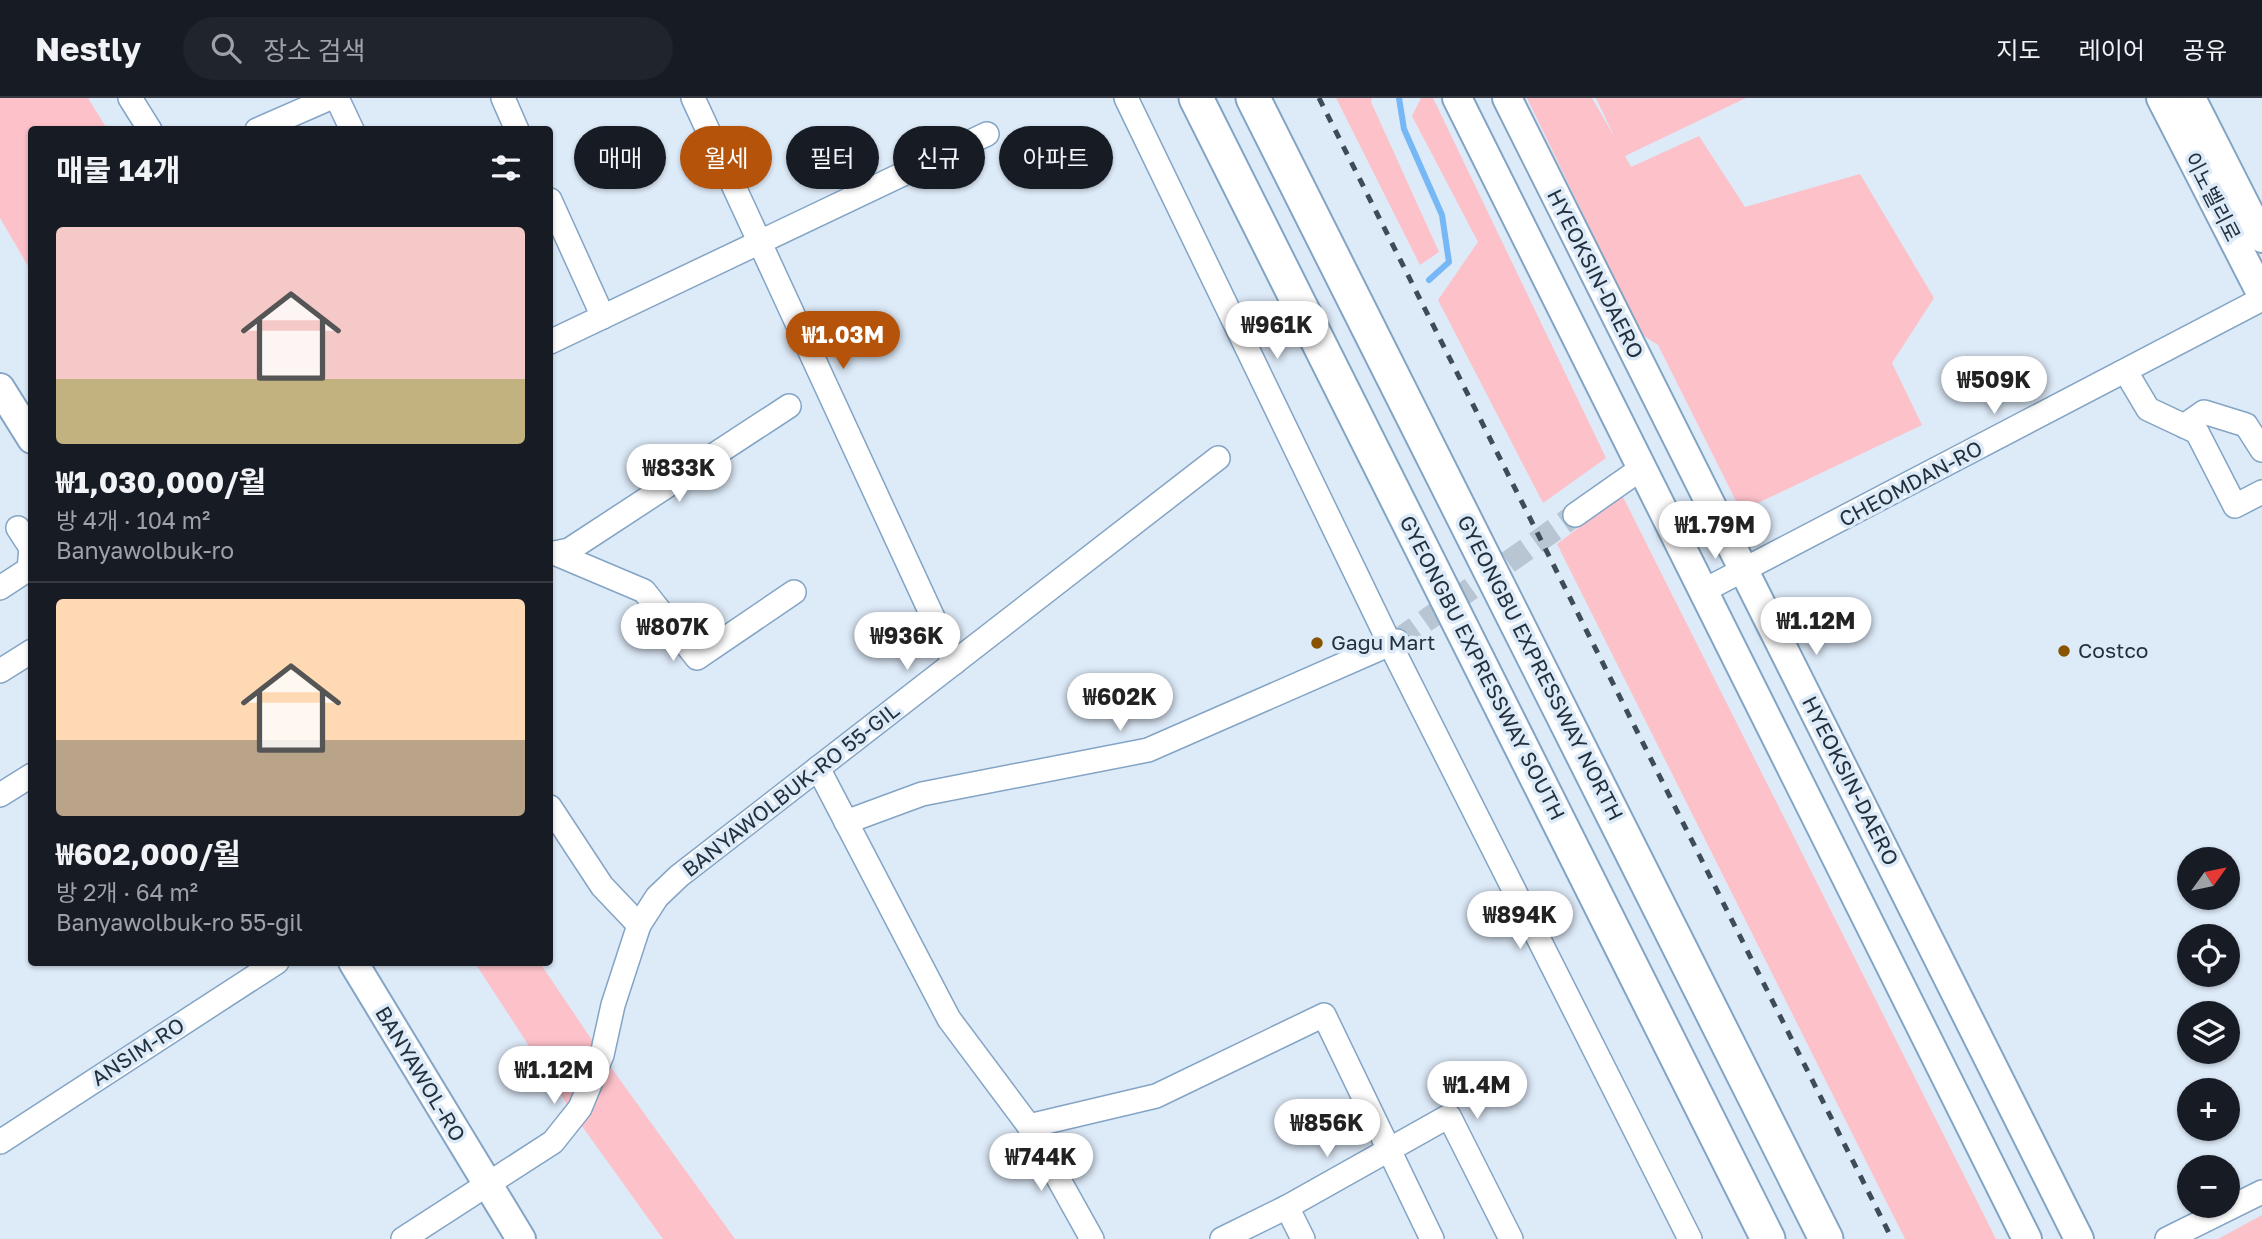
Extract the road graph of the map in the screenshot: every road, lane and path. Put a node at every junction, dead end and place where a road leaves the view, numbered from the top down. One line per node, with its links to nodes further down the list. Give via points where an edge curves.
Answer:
1 (130, 98): 13 (street)
2 (330, 98): 14 (street)
3 (337, 98): 15 (street)
4 (503, 98): 16 (street)
5 (693, 98): 20 (street)
6 (1126, 98): 43 (street)
7 (1196, 98): 69 (highway, GYEONGBU EXPRESSWAY SOUTH)
8 (1253, 98): 70 (highway, GYEONGBU EXPRESSWAY NORTH)
9 (1457, 98): 31 (main road)
10 (1507, 98): 39 (main road, HYEOKSIN-DAERO)
11 (2161, 98): 21 (main road, 이노벨리로)
12 (2191, 98): 19 (main road)
13 (148, 126)
14 (266, 126)
15 (350, 126)
16 (515, 126)
17 (987, 134): 20 (street)
18 (553, 207): 22 (street)
19 (2262, 238)
20 (760, 243): 22 (street); 45 (street)
21 (2262, 297): 24 (street, CHEOMDAN-RO)
22 (603, 317): 23 (street)
23 (553, 341)
24 (2126, 372): 27 (street, via 2148,409); 39 (street, CHEOMDAN-RO)
25 (0, 388): 28 (main road)
26 (789, 406): 36 (street, via 569,550)
27 (2184, 426): 29 (street, via 2204,412 2246,425); 32 (street, via 2197,432 2235,506)
28 (28, 433)
29 (2262, 450)
30 (1217, 458): 45 (street, BANYAWOLBUK-RO 55-GIL)
31 (1642, 468): 33 (street); 41 (main road)
32 (2262, 492)
33 (1575, 515)
34 (18, 528): 35 (street)
35 (28, 543)
36 (553, 554)
37 (553, 554): 42 (street, via 644,592 698,658)
38 (28, 570): 40 (street)
39 (1745, 571): 41 (street, CHEOMDAN-RO); 72 (main road, HYEOKSIN-DAERO)
40 (0, 588)
41 (1703, 591): 71 (main road)
42 (794, 592)
43 (1393, 642): 51 (street, via 1147,750 922,794); 68 (street)
44 (28, 654): 46 (street)
45 (954, 663): 47 (street, BANYAWOLBUK-RO 55-GIL)
46 (0, 671)
47 (818, 768): 51 (street); 52 (street, BANYAWOLBUK-RO 55-GIL, via 679,876 657,897)
48 (28, 778): 49 (street)
49 (0, 795)
50 (553, 811): 52 (street, via 603,886)
51 (846, 822): 55 (street, via 949,1019)
52 (639, 925): 58 (street, via 602,1055 580,1108 552,1142)
53 (271, 966): 56 (street, ANSIM-RO)
54 (355, 966): 58 (main road, BANYAWOL-RO)
55 (1028, 1126): 57 (street, via 1156,1096 1324,1015); 63 (street)
56 (0, 1142)
57 (1388, 1148): 60 (street); 66 (street); 67 (street, via 1449,1116)
58 (487, 1185): 61 (street); 62 (main road, BANYAWOL-RO)
59 (2262, 1192): 73 (street)
60 (1287, 1207): 64 (street); 65 (street)
61 (403, 1239)
62 (521, 1239)
63 (1092, 1239)
64 (1222, 1239)
65 (1303, 1239)
66 (1433, 1239)
67 (1511, 1239)
68 (1690, 1239)
69 (1768, 1239)
70 (1826, 1239)
71 (2027, 1239)
72 (2079, 1239)
73 (2167, 1239)

